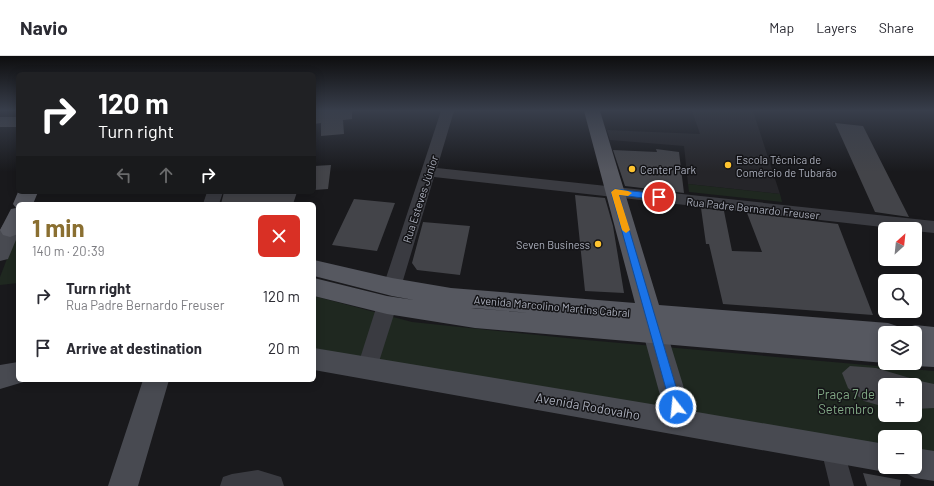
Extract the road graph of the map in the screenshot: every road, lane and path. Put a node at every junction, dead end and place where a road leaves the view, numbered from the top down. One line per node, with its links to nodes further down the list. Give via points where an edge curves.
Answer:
1 (442, 131): 3 (street, Rua Esteves Júnior)
2 (597, 131): 4 (main road)
3 (429, 172): 4 (street, Rua Padre Bernardo Freuser); 10 (street, Rua Esteves Júnior)
4 (615, 192): 6 (street, Rua Padre Bernardo Freuser); 11 (main road)
5 (13, 221): 7 (street)
6 (934, 227)
7 (0, 253)
8 (316, 269): 10 (main road, Avenida Marcolino Martins Cabral)
9 (316, 287): 10 (main road, Avenida Marcolino Martins Cabral)
10 (390, 296): 11 (main road, Avenida Marcolino Martins Cabral, via 475,318); 19 (street, Rua Esteves Júnior)
11 (652, 323): 12 (main road, Avenida Marcolino Martins Cabral); 15 (main road, Avenida Marcolino Martins Cabral); 23 (street)
12 (878, 333)
13 (922, 336): 14 (main road)
14 (934, 337)
15 (878, 351)
16 (922, 355): 17 (main road)
17 (934, 356)
18 (316, 359): 19 (street, Avenida Rodovalho)
19 (367, 368): 23 (street, Avenida Rodovalho)
20 (16, 373): 21 (street)
21 (0, 377)
22 (155, 382): 28 (street)
23 (681, 422): 24 (street, Avenida Rodovalho)
24 (833, 449): 25 (street, Avenida Rodovalho); 31 (street)
25 (878, 457)
26 (922, 464): 27 (street)
27 (934, 466)
28 (123, 486)
29 (232, 486): 30 (street, via 258,482)
30 (272, 486)
31 (842, 486)

